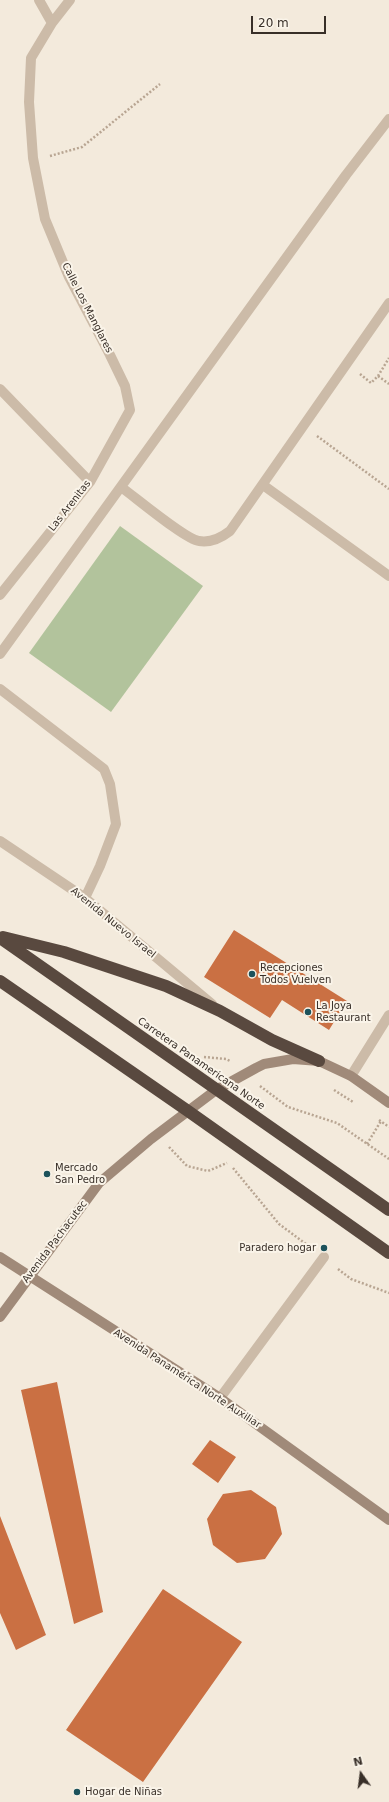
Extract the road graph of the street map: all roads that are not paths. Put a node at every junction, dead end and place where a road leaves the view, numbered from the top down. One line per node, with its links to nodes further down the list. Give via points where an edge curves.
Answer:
1 (39, 0): 3 (street)
2 (70, 0): 3 (street, Calle Los Manglares)
3 (52, 23): 7 (street, Calle Los Manglares, via 31,58 29,102 33,158 45,219 69,277 125,386)
4 (389, 119): 10 (street)
5 (389, 303): 9 (street)
6 (0, 388): 8 (street)
7 (130, 410): 8 (street, Las Arenitas)
8 (90, 482): 12 (street, Las Arenitas)
9 (263, 485): 10 (street, via 230,531 223,537 207,542 191,540); 11 (street)
10 (121, 486): 13 (street)
11 (389, 576)
12 (0, 595)
13 (0, 654)
14 (0, 689): 16 (street, via 104,769 116,824)
15 (0, 841): 16 (street, Avenida Nuevo Israel)
16 (85, 898): 19 (street, Avenida Nuevo Israel)
17 (0, 937): 19 (highway, via 64,952 166,986); 23 (highway, Carretera Panamericana Norte)
18 (0, 981): 25 (highway)
19 (220, 1011): 21 (highway, via 272,1040)
20 (389, 1015): 22 (street)
21 (319, 1061): 22 (main road); 23 (main road, Avenida Pachacutec, via 292,1059 264,1064)
22 (351, 1076): 24 (main road)
23 (216, 1090): 25 (main road, Avenida Pachacutec); 26 (highway, Carretera Panamericana Norte)
24 (389, 1103)
25 (188, 1111): 27 (highway); 30 (main road, Avenida Pachacutec, via 99,1183)
26 (389, 1210)
27 (389, 1253)
28 (0, 1257): 30 (main road, Avenida Panamérica Norte Auxiliar)
29 (324, 1257): 32 (street)
30 (29, 1276): 31 (main road, Avenida Pachacutec); 32 (main road, Avenida Panamérica Norte Auxiliar)
31 (0, 1316)
32 (220, 1398): 33 (main road, Avenida Panamérica Norte Auxiliar)
33 (389, 1520)

